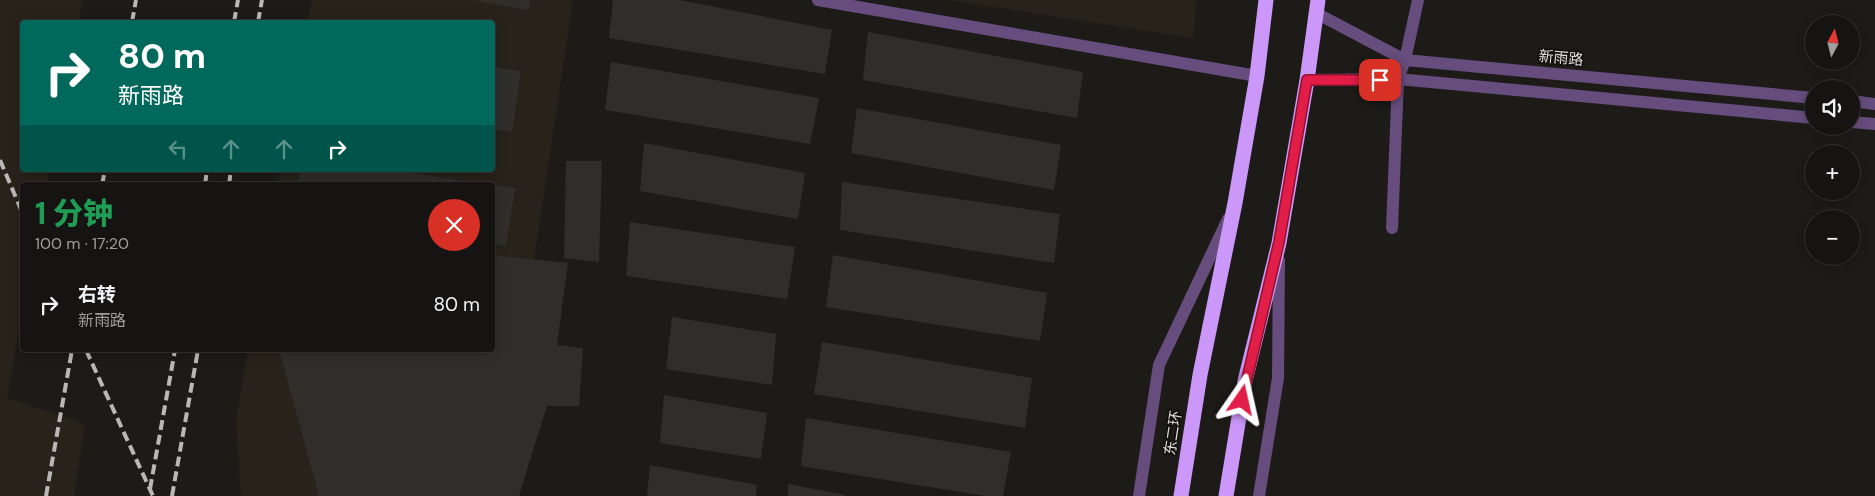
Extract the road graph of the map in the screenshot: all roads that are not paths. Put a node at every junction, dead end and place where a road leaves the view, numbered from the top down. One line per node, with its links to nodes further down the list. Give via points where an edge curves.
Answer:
1 (818, 0): 6 (street)
2 (1266, 0): 6 (highway, 东二环)
3 (1418, 0): 5 (street)
4 (1317, 7): 5 (street, 新雨路); 7 (highway)
5 (1405, 60): 8 (street); 9 (street, 新雨路)
6 (1257, 76): 15 (highway, 东二环)
7 (1307, 80): 8 (street); 17 (highway)
8 (1398, 80): 12 (street); 16 (street)
9 (1805, 97)
10 (1860, 102): 11 (street)
11 (1875, 104)
12 (1805, 117)
13 (1860, 123): 14 (street)
14 (1875, 124)
15 (1235, 203): 18 (street, via 1159,365); 19 (highway, 东二环, via 1200,375)
16 (1392, 228)
17 (1279, 242): 20 (highway, via 1245,381); 21 (street, via 1278,378)
18 (1139, 496)
19 (1181, 496)
20 (1226, 496)
21 (1260, 496)

